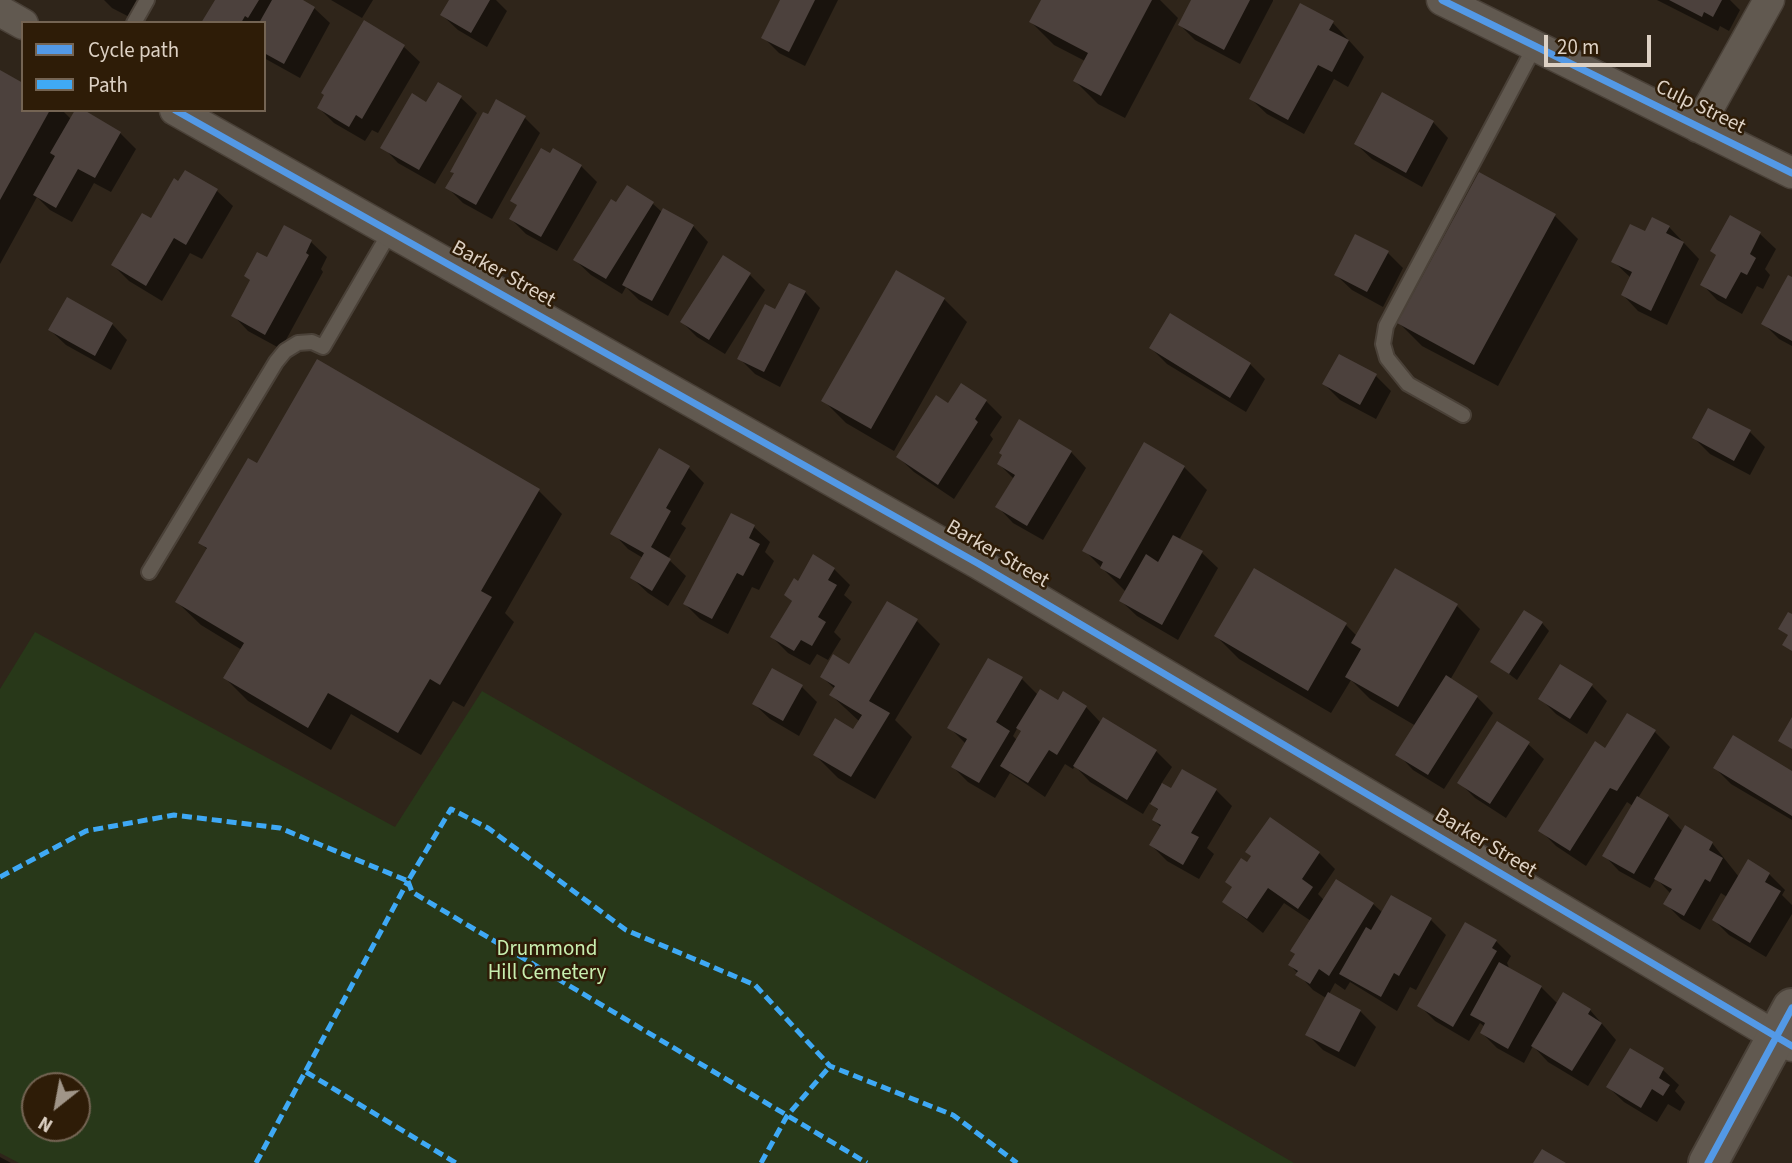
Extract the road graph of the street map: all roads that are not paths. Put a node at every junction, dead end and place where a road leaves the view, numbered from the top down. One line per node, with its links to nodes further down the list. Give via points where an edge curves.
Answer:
1 (147, 0): 5 (lane)
2 (1442, 0): 7 (street, Culp Street)
3 (1769, 0): 9 (street)
4 (0, 11): 6 (street)
5 (135, 21)
6 (21, 23)
7 (1535, 46): 9 (street, Culp Street); 12 (lane, via 1386,326 1383,344 1387,358 1408,384)
8 (179, 112): 11 (street, Barker Street)
9 (1698, 127): 10 (street, Culp Street)
10 (1792, 173)
11 (390, 232): 13 (lane, via 323,347 298,343 276,362); 14 (street, Barker Street, via 979,564)
12 (1463, 415)
13 (149, 572)
14 (1787, 1030): 15 (main road)
15 (1708, 1163)

